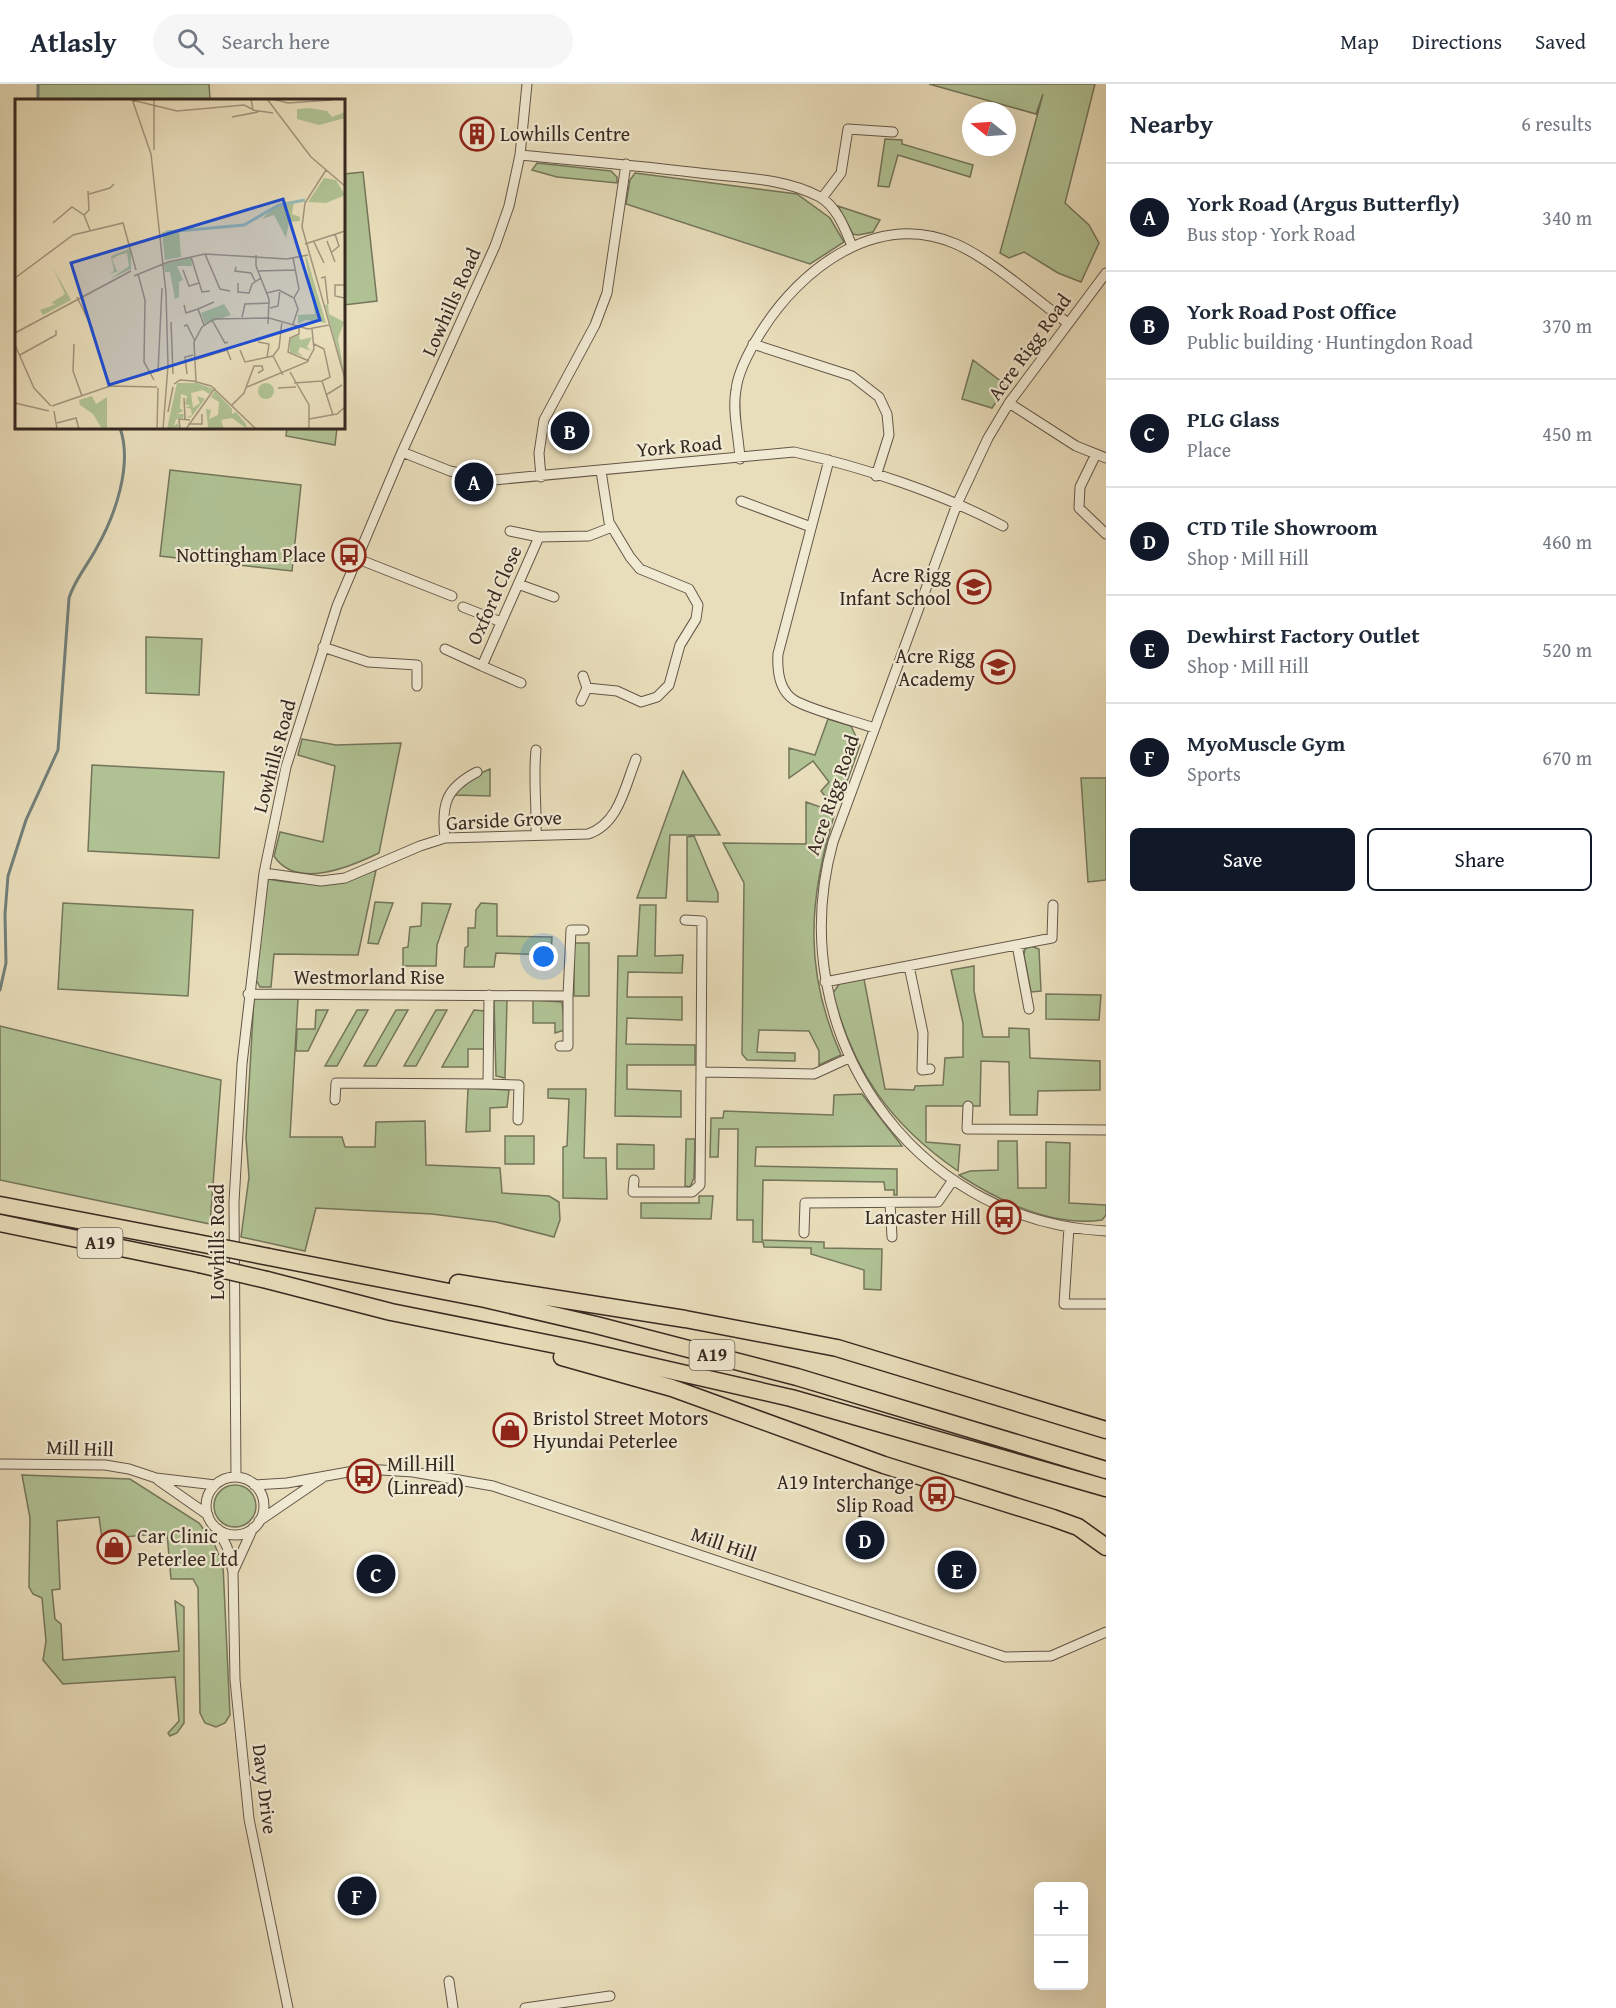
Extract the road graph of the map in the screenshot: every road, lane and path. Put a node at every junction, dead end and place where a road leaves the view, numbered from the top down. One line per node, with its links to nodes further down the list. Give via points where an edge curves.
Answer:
1 (526, 84): 3 (street, Lowhills Road)
2 (893, 132): 5 (street, via 848,129 841,173)
3 (520, 155): 4 (street); 11 (street, Lowhills Road, via 495,246)
4 (626, 164): 5 (street, via 752,178 793,186); 18 (street, via 607,293 598,319 544,420)
5 (822, 198): 6 (street, via 843,225)
6 (852, 246): 8 (street, via 893,235 918,235 956,244); 9 (street, via 815,269 789,294)
7 (1106, 274): 8 (street, Acre Rigg Road)
8 (1068, 323): 10 (street, Acre Rigg Road)
9 (753, 344): 14 (street, via 735,390); 17 (street, via 852,376 879,397 888,414 889,435)
10 (1009, 403): 12 (street, via 1076,446); 20 (street, Acre Rigg Road)
11 (402, 452): 18 (street, York Road, via 450,471 493,480); 27 (street, Lowhills Road)
12 (1096, 454): 13 (street); 25 (street, via 1080,486 1079,508)
13 (1106, 458)
14 (740, 459): 15 (street, York Road, via 794,452); 16 (street, York Road)
15 (829, 460): 17 (street, York Road); 23 (street)
16 (602, 471): 18 (street, York Road); 22 (street)
17 (876, 476): 20 (street, York Road)
18 (540, 477)
19 (741, 501): 23 (street)
20 (957, 504): 21 (street, York Road); 41 (street, Acre Rigg Road)
21 (1003, 526)
22 (612, 527): 26 (street, Oxford Close, via 588,536); 39 (street, via 640,569 689,589 698,605 696,619 681,645 669,685 657,697 641,702 617,692)
23 (811, 527): 41 (street, via 777,671 794,700)
24 (510, 531): 26 (street)
25 (1106, 534)
26 (538, 537): 28 (street, Oxford Close)
27 (358, 559): 29 (street); 33 (street, Lowhills Road)
28 (518, 584): 30 (street); 32 (street, Oxford Close)
29 (452, 596)
30 (554, 597)
31 (463, 607): 32 (street)
32 (501, 622): 35 (street, Oxford Close)
33 (323, 647): 38 (street, via 368,662 417,665); 47 (street, Lowhills Road, via 286,767)
34 (446, 650): 35 (street, Oxford Close)
35 (482, 666): 37 (street)
36 (583, 676): 39 (street)
37 (521, 683)
38 (417, 687)
39 (587, 688): 40 (street)
40 (581, 701)
41 (874, 728): 53 (street, Acre Rigg Road, via 825,872 820,938)
42 (536, 750): 45 (street)
43 (636, 759): 45 (street, Garside Grove, via 612,819 601,830)
44 (477, 772): 46 (street, via 460,781 447,799 443,818)
45 (536, 835): 46 (street, Garside Grove)
46 (445, 838): 47 (street, Garside Grove, via 345,878 321,881)
47 (264, 873): 54 (street, Lowhills Road)
48 (1053, 905): 51 (street, via 1052,938)
49 (685, 920): 61 (street, via 702,921)
50 (584, 930): 56 (street, via 571,930)
51 (1017, 945): 52 (street); 57 (street)
52 (909, 966): 53 (street); 60 (street, via 923,1033 922,1070)
53 (825, 982): 59 (street, Acre Rigg Road)
54 (249, 994): 55 (street, Westmorland Rise); 82 (street, Lowhills Road, via 234,1202)
55 (489, 995): 56 (street, Westmorland Rise); 62 (street)
56 (568, 996): 58 (street, via 568,1046)
57 (1029, 1009)
58 (560, 1046)
59 (849, 1058): 61 (street, via 814,1074); 68 (street, Acre Rigg Road, via 872,1099 900,1134)
60 (930, 1069)
61 (701, 1072): 67 (street, via 700,1185 692,1192 633,1192)
62 (488, 1084): 63 (street, via 336,1083); 65 (street, via 519,1086)
63 (336, 1100)
64 (968, 1106): 66 (street, via 967,1129)
65 (518, 1120)
66 (1106, 1130)
67 (634, 1180)
68 (953, 1180): 69 (street, via 938,1202); 72 (street, Acre Rigg Road, via 1008,1210)
69 (890, 1203): 74 (street, via 805,1203); 75 (street)
70 (0, 1205): 76 (highway, A19, bridge)
71 (0, 1223): 78 (highway, A19, bridge, via 199,1263)
72 (1069, 1227): 73 (street, Acre Rigg Road); 77 (street, via 1064,1304)
73 (1106, 1231)
74 (804, 1233)
75 (892, 1237)
76 (320, 1267): 79 (highway, via 376,1269 752,1330 837,1348); 81 (highway, A19, via 596,1324 797,1377)
77 (1106, 1304)
78 (435, 1321): 87 (highway, A19, via 791,1398); 91 (highway, via 483,1339 672,1388 884,1465 1078,1527)
79 (1106, 1430)
80 (0, 1464): 84 (street, Mill Hill, via 105,1465)
81 (1102, 1468)
82 (236, 1477): 85 (street); 86 (street)
83 (324, 1477): 86 (street, Mill Hill); 89 (street, Mill Hill); 93 (street, Mill Hill, via 365,1469 413,1472 493,1486 1005,1657 1051,1656)
84 (156, 1478): 85 (street, Mill Hill); 88 (street, Mill Hill)
85 (215, 1485): 88 (street, via 207,1498)
86 (254, 1485): 89 (street, via 263,1502)
87 (1100, 1486)
88 (208, 1515): 90 (street)
89 (256, 1525): 90 (street, via 234,1534); 92 (street, Davy Drive)
90 (218, 1529): 92 (street, Davy Drive)
91 (1106, 1547)
92 (233, 1572): 96 (street, Davy Drive, via 235,1680 249,1819)
93 (1106, 1632)
94 (449, 1981): 97 (street)
95 (610, 1996): 98 (street)
96 (288, 2008)
97 (453, 2008)
98 (525, 2008)

